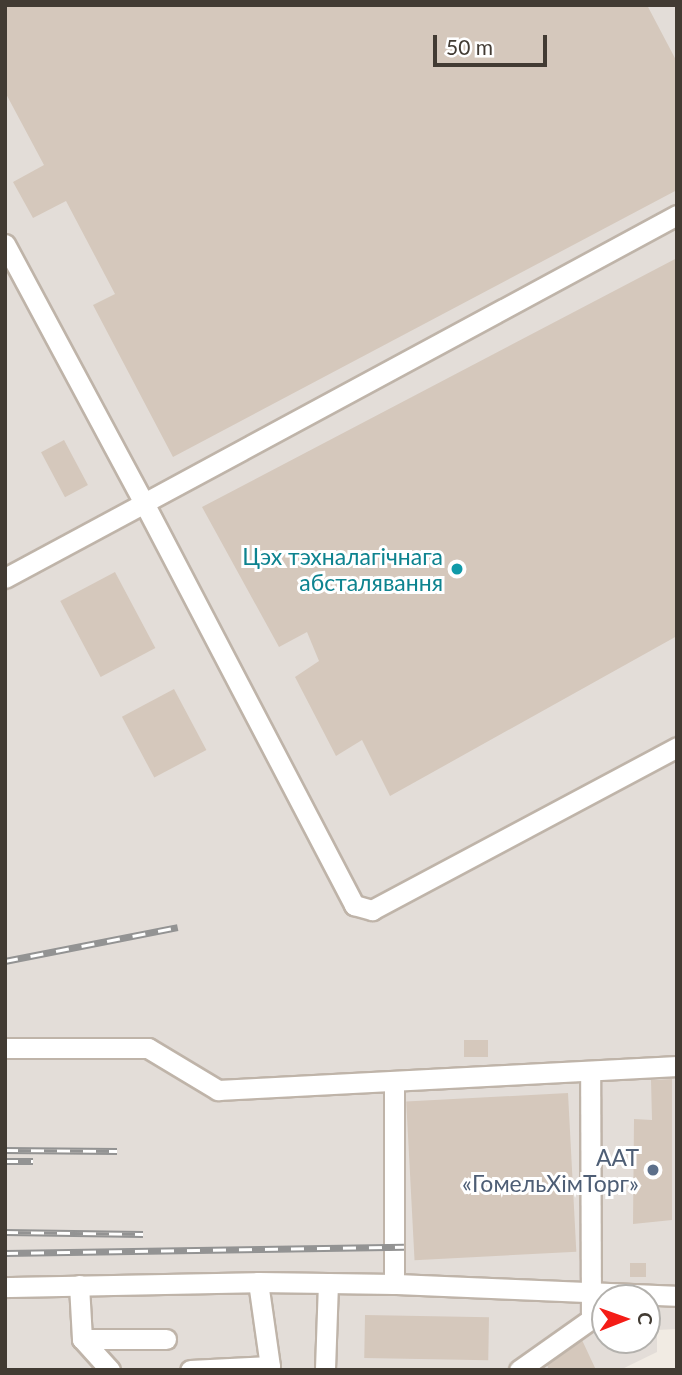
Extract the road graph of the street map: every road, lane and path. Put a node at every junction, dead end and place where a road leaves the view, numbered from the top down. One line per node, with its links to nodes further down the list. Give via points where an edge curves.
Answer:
1 (677, 215): 3 (lane)
2 (5, 244): 3 (lane)
3 (144, 503): 4 (lane); 5 (lane, via 354,905 372,910)
4 (5, 578)
5 (677, 747)
6 (5, 1048): 9 (lane, via 148,1048 218,1090)
7 (677, 1066): 8 (lane)
8 (590, 1072): 9 (lane); 15 (lane)
9 (394, 1082): 12 (lane)
10 (258, 1282): 11 (lane); 13 (lane); 20 (lane, via 270,1366)
11 (328, 1283): 12 (lane); 21 (lane)
12 (394, 1284): 15 (lane)
13 (79, 1285): 14 (lane); 17 (lane)
14 (5, 1287)
15 (590, 1293): 16 (lane); 22 (lane, via 591,1319)
16 (677, 1296)
17 (82, 1339): 18 (lane); 19 (lane)
18 (166, 1339)
19 (110, 1370)
20 (190, 1370)
21 (325, 1370)
22 (519, 1370)

